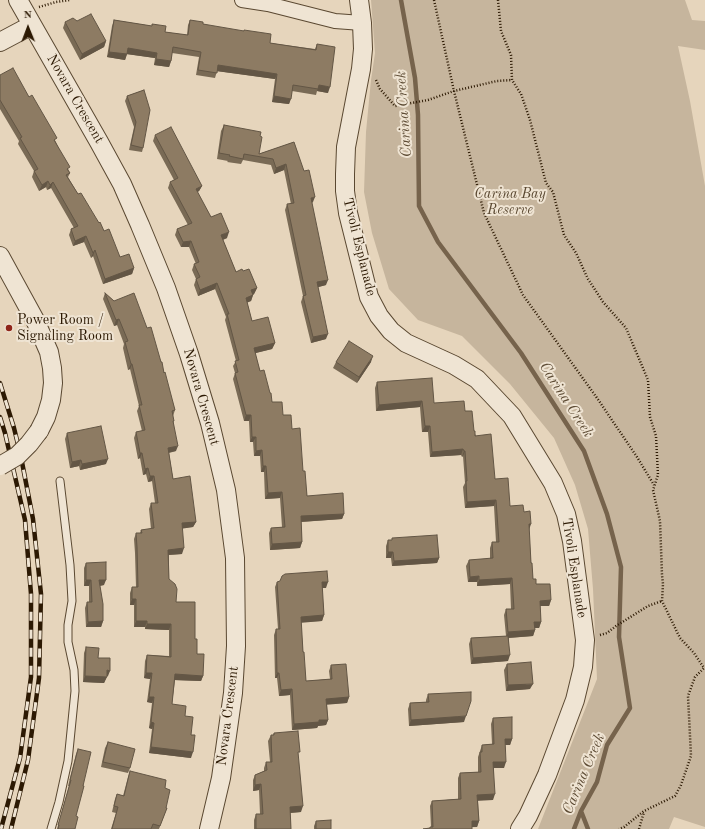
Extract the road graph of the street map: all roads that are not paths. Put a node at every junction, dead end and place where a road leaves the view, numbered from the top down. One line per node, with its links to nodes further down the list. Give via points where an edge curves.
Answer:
1 (18, 0): 5 (street, Novara Crescent)
2 (242, 0): 4 (street, via 268,4 335,22)
3 (359, 0): 4 (street, Tivoli Esplanade)
4 (362, 23): 12 (street, Tivoli Esplanade, via 361,69 346,148 345,191 369,297 391,331 406,343 454,365 477,379 512,416 553,483 566,514 572,541 585,640 583,667 575,700 547,775)
5 (32, 25): 6 (street); 11 (street, Novara Crescent, via 100,142 140,225 189,354 210,423 226,490 235,558 236,646 233,693 221,778)
6 (0, 42)
7 (0, 256): 8 (street, bridge, via 35,320 49,352 53,383 51,400 39,432 17,456)
8 (0, 466)
9 (60, 481): 10 (lane, via 70,565 72,601 68,642 75,691 68,761)
10 (52, 829)
11 (208, 829)
12 (520, 829)

